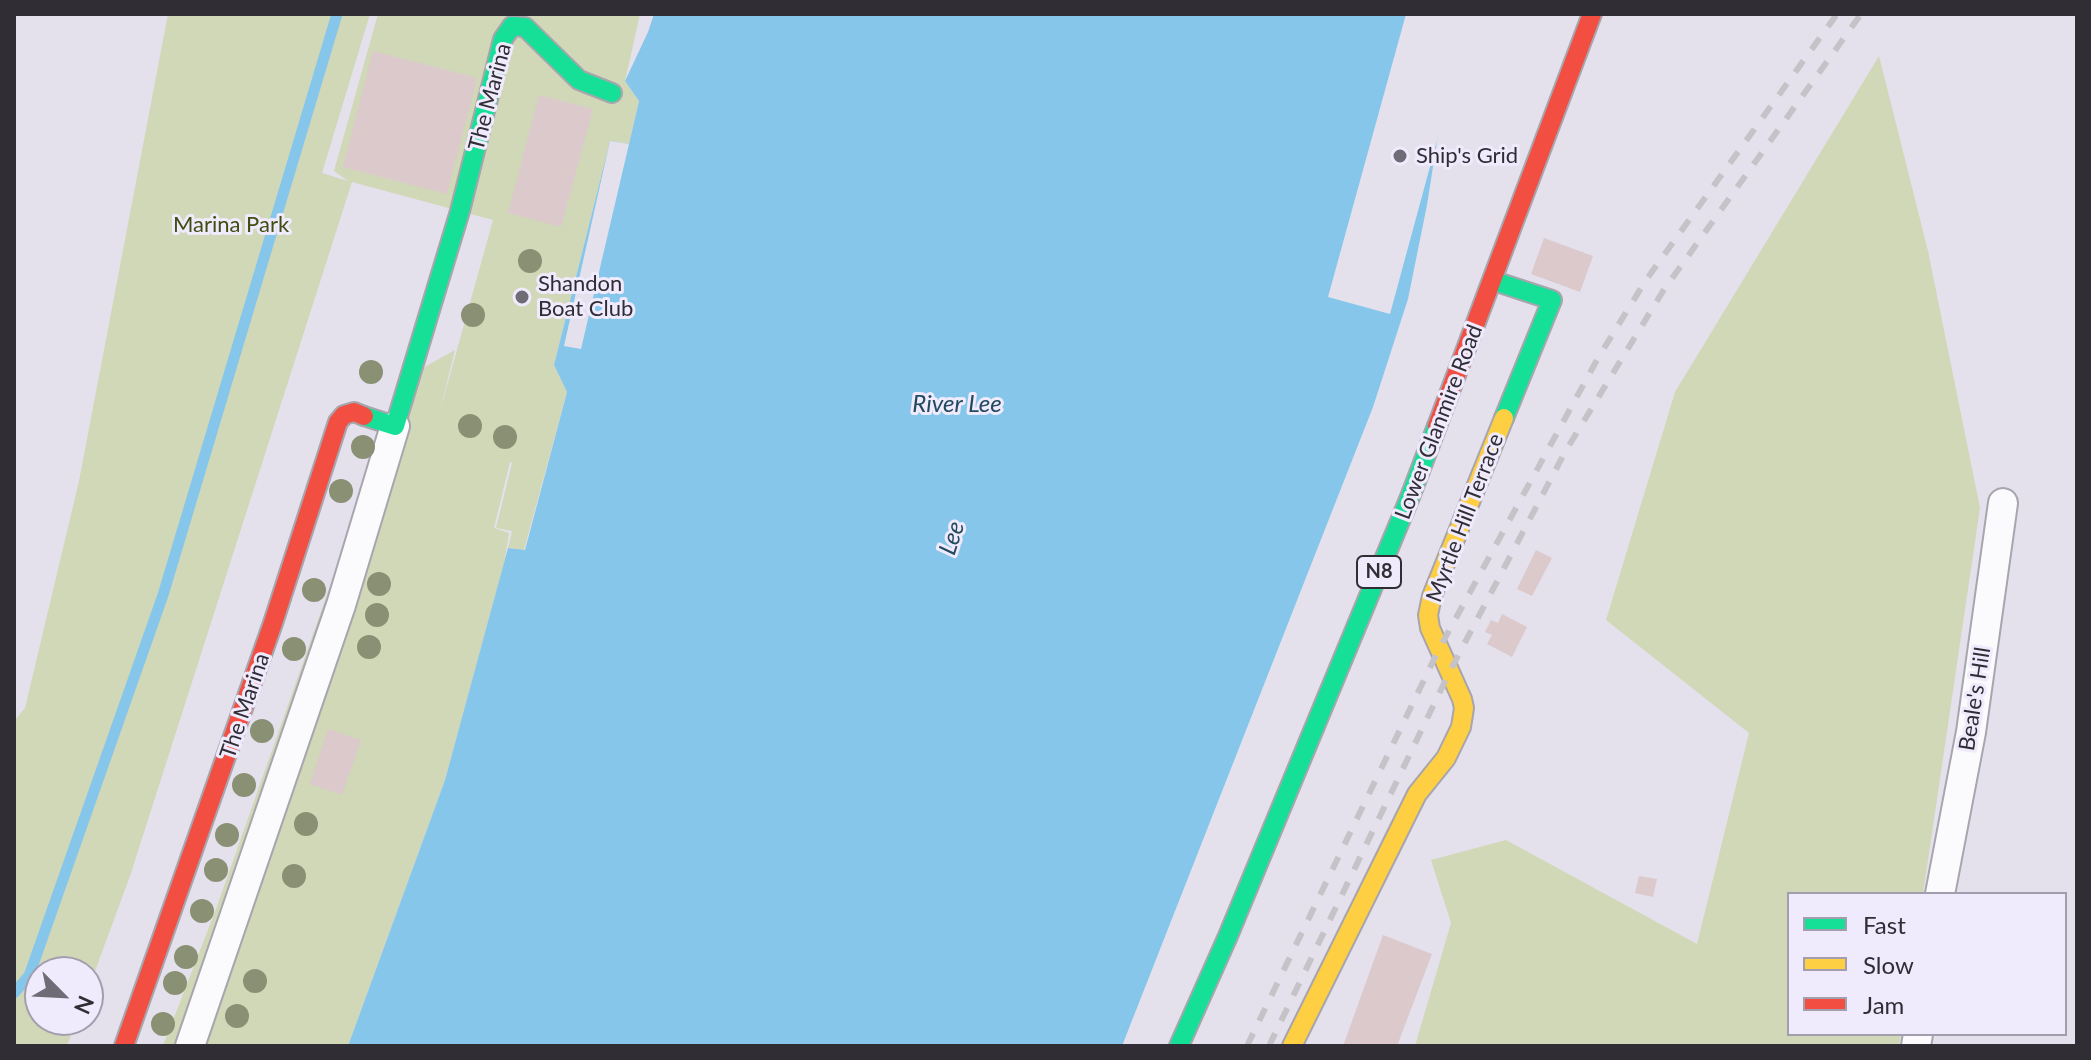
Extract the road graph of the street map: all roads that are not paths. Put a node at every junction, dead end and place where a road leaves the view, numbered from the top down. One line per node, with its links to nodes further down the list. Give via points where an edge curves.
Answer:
1 (1592, 14): 3 (main road, Lower Glanmire Road / N8)
2 (612, 93): 4 (main road, The Marina, via 579,80 525,27 512,26 503,39 460,211)
3 (1494, 281): 9 (main road, Lower Glanmire Road / N8, via 1398,525); 10 (main road, Myrtle Hill Terrace, via 1552,300 1432,596 1430,628 1462,699 1461,727 1446,758 1417,794)
4 (395, 426): 7 (main road, The Marina, via 354,412 338,422); 8 (street, The Marina, via 341,605)
5 (2003, 503): 6 (street, Beale's Hill, via 1971,732)
6 (1940, 892)
7 (124, 1046)
8 (190, 1046)
9 (1179, 1046)
10 (1292, 1046)

